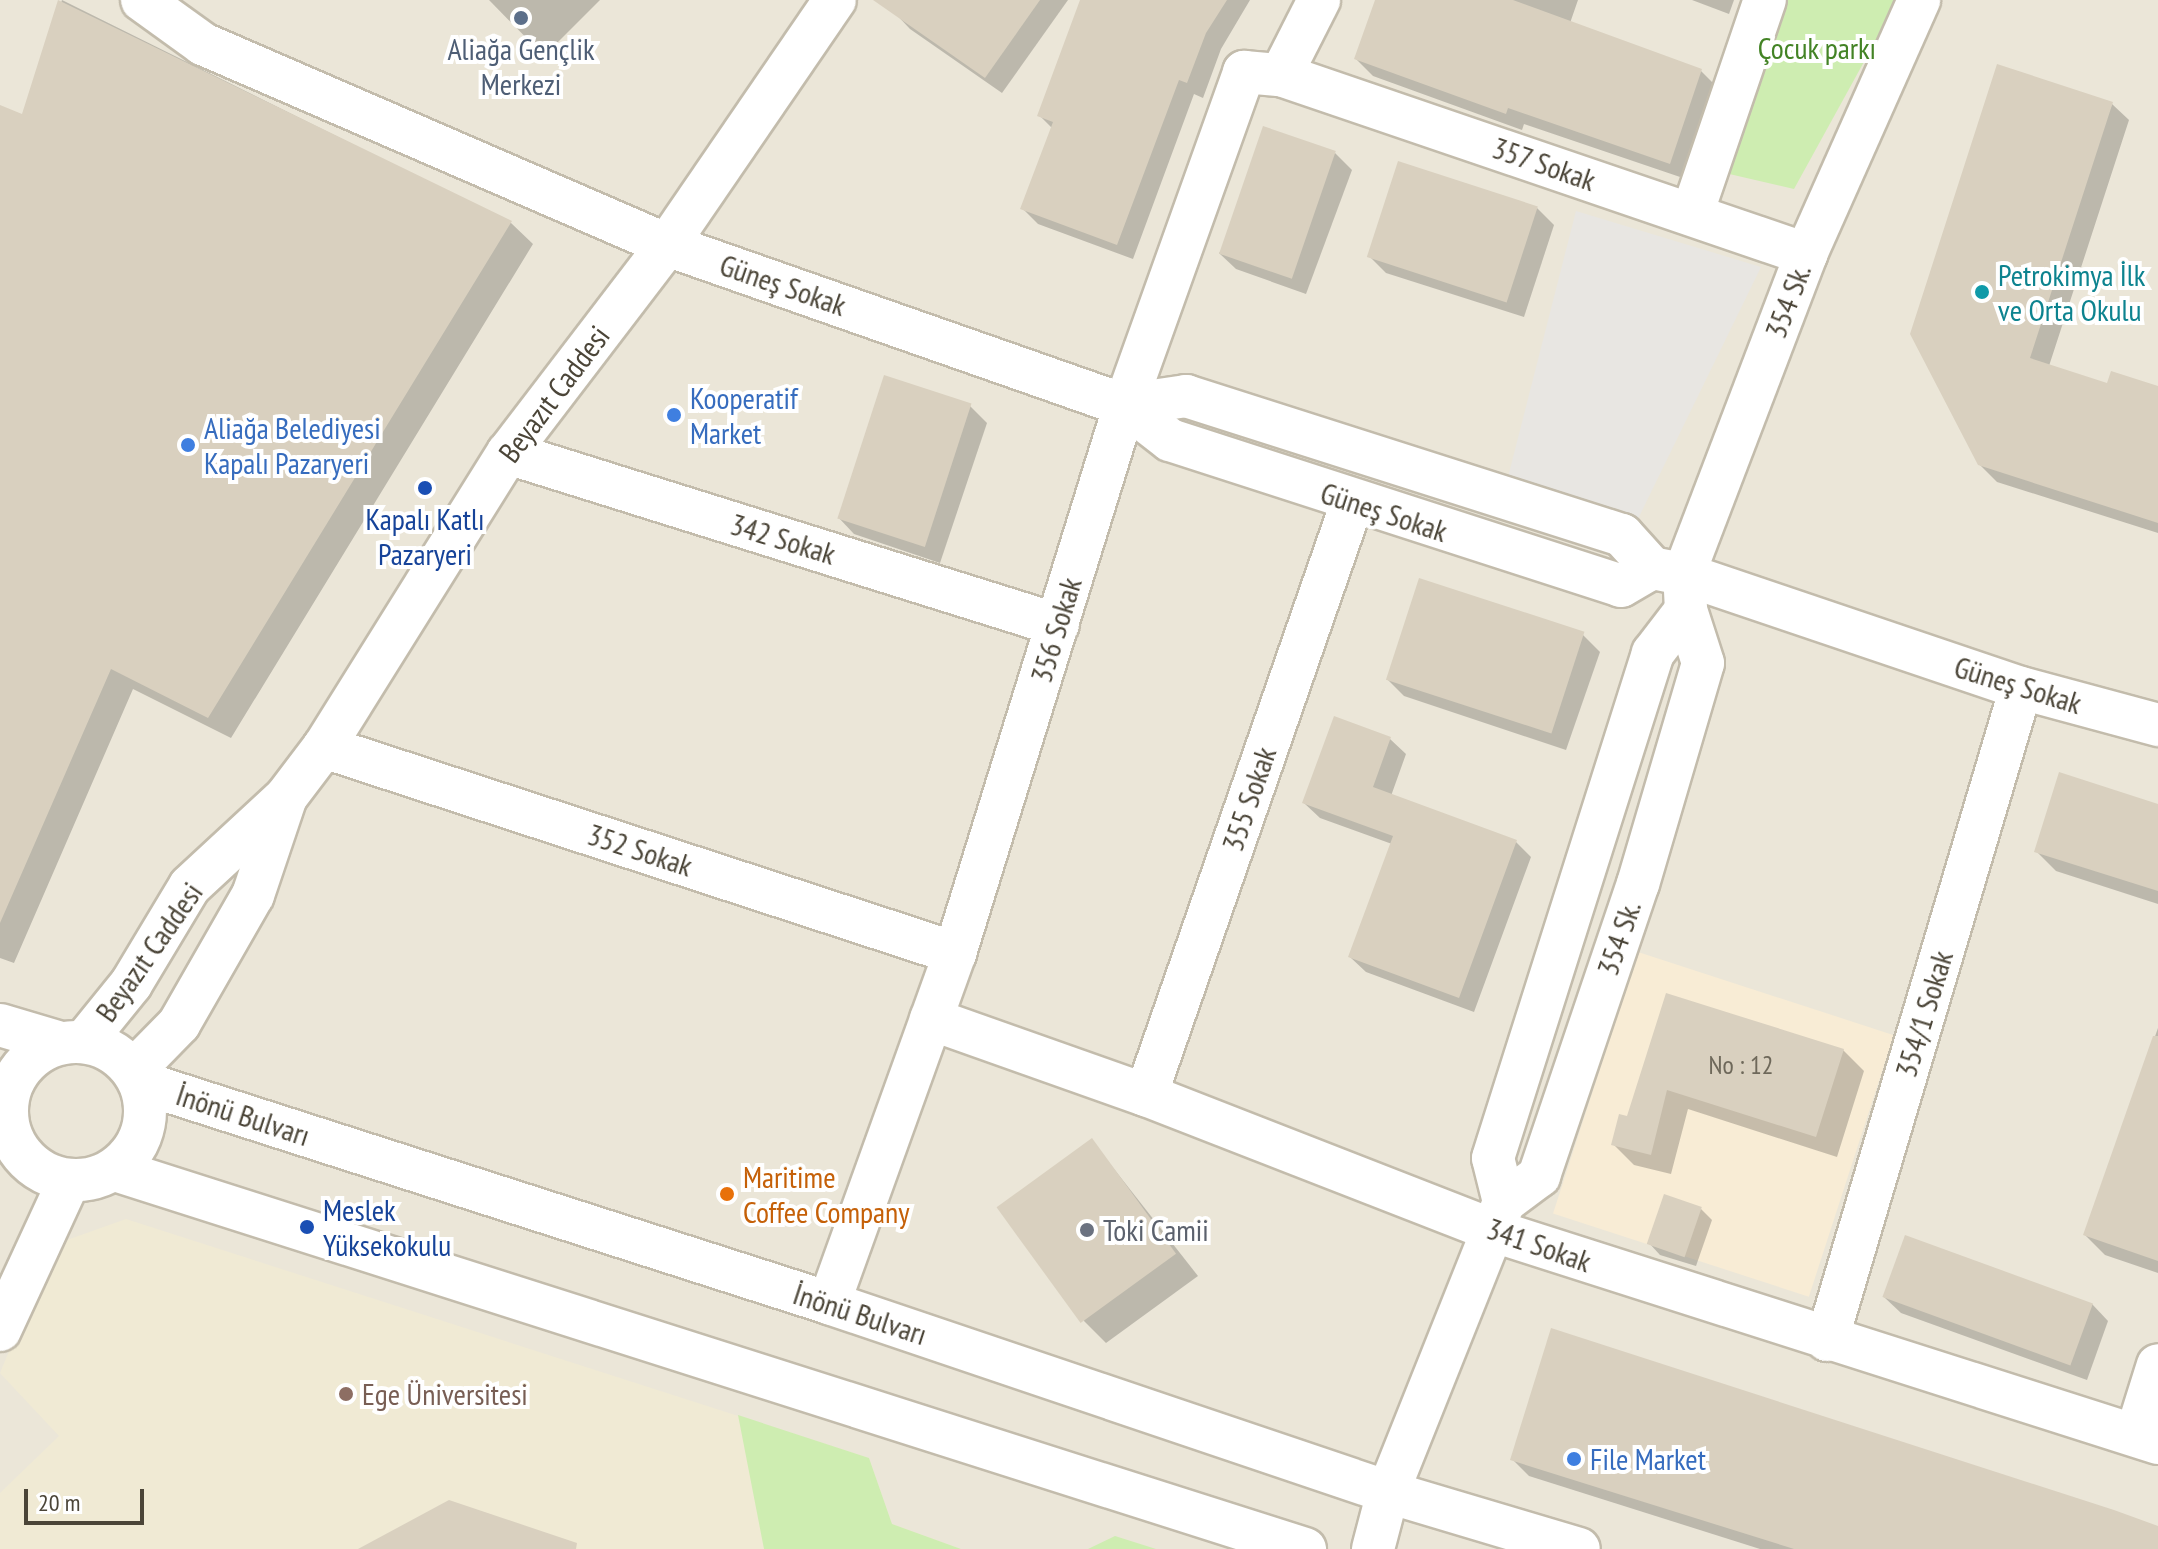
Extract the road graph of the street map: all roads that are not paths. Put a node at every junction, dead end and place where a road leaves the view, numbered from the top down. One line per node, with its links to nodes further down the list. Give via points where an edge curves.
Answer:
1 (142, 0): 8 (street, Güneş Sokak, via 203,44)
2 (835, 0): 8 (street, Beyazıt Caddesi)
3 (1319, 0): 6 (street)
4 (1765, 0): 7 (street)
5 (1919, 0): 9 (street, 354 Sk.)
6 (1281, 75): 7 (street, 357 Sokak); 10 (street, 356 Sokak, via 1244,72)
7 (1692, 214): 9 (street, 357 Sokak)
8 (667, 245): 10 (street, Güneş Sokak); 11 (street, Beyazıt Caddesi)
9 (1806, 254): 13 (street, 354 Sk.)
10 (1125, 405): 12 (street, Güneş Sokak, via 1170,440); 13 (street, Güneş Sokak, via 1186,396 1622,535); 14 (street, 356 Sokak)
11 (508, 453): 14 (street, 342 Sokak); 17 (street, Beyazıt Caddesi)
12 (1352, 503): 13 (street, Güneş Sokak, via 1621,586); 24 (street, 355 Sokak)
13 (1674, 584): 15 (street, Güneş Sokak); 28 (street, 354 Sk., via 1493,1158); 28 (street, 354 Sk., via 1703,663 1638,884 1539,1176)
14 (1058, 625): 19 (street, 356 Sokak)
15 (2021, 688): 16 (street, Güneş Sokak); 31 (street, 354/1 Sokak)
16 (2158, 725)
17 (324, 747): 18 (street, Beyazıt Caddesi); 19 (street, 352 Sokak)
18 (286, 797): 22 (street, Beyazıt Caddesi, via 190,886 131,984); 23 (street, Beyazıt Caddesi, via 253,895 179,1024)
19 (955, 953): 20 (street, 356 Sokak)
20 (931, 1019): 24 (street, 341 Sokak); 29 (street, 356 Sokak)
21 (0, 1025): 22 (street)
22 (72, 1043): 23 (street, via 111,1052); 25 (street, via 26,1063 14,1080 7,1108)
23 (136, 1076): 26 (street, via 146,1121 130,1156); 29 (street, İnönü Bulvarı)
24 (1146, 1095): 28 (street, 341 Sokak)
25 (7, 1149): 27 (street, via 48,1176)
26 (115, 1170): 27 (street); 35 (street)
27 (69, 1181): 30 (street)
28 (1499, 1216): 31 (street, 341 Sokak); 34 (street)
29 (829, 1303): 34 (street, İnönü Bulvarı)
30 (0, 1330)
31 (1827, 1340): 33 (street, 341 Sokak)
32 (2158, 1365): 33 (street)
33 (2147, 1439)
34 (1388, 1492): 36 (street); 37 (street, İnönü Bulvarı)
35 (1305, 1549)
36 (1373, 1549)
37 (1579, 1549)

